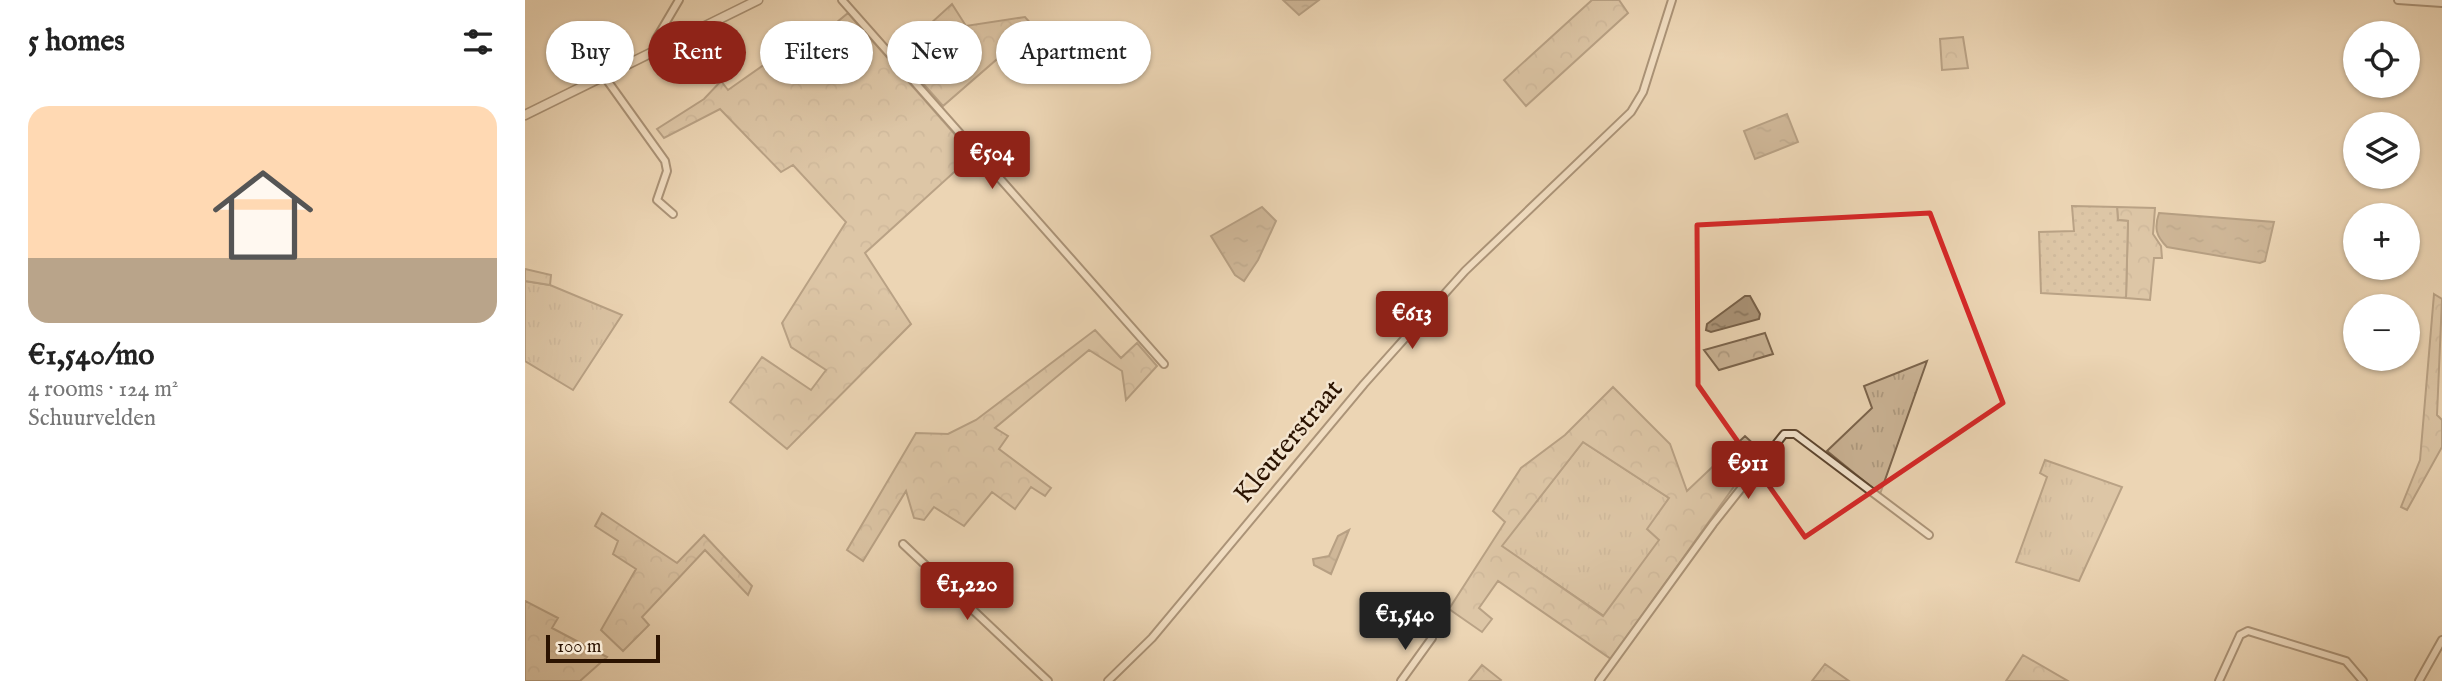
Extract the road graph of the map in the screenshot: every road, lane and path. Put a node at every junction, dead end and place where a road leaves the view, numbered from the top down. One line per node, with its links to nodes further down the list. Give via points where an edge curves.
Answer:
1 (679, 0): 7 (street)
2 (758, 0): 8 (street)
3 (842, 0): 13 (street)
4 (1672, 0): 19 (street, Kleuterstraat, via 1643,92 1631,113 1465,271 1160,627)
5 (2398, 0): 6 (street)
6 (2442, 4)
7 (667, 21)
8 (715, 21)
9 (588, 84): 11 (street)
10 (610, 84): 12 (street, via 665,161 667,171 657,200)
11 (525, 115)
12 (673, 214)
13 (1164, 364)
14 (1929, 536): 21 (street, via 1795,434 1784,434)
15 (903, 544): 18 (street)
16 (1432, 638): 20 (street)
17 (2442, 639): 24 (street)
18 (1048, 681)
19 (1108, 681)
20 (1401, 681)
21 (1599, 681)
22 (2218, 681): 23 (street, via 2240,635 2248,631 2346,661)
23 (2363, 681)
24 (2419, 681)

